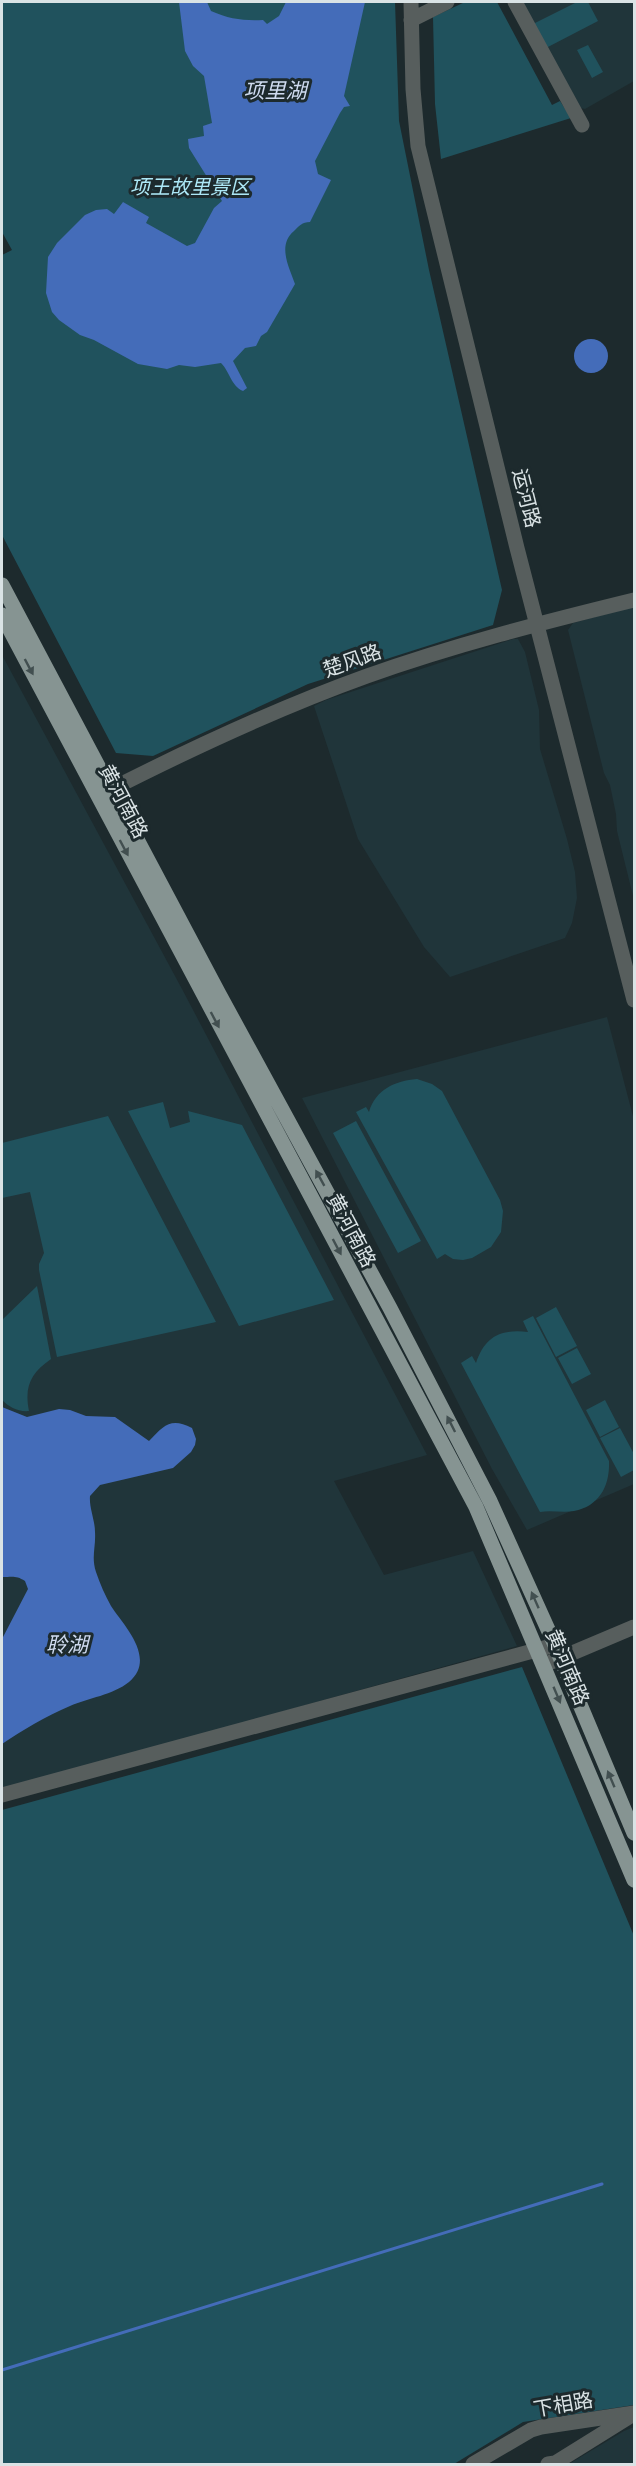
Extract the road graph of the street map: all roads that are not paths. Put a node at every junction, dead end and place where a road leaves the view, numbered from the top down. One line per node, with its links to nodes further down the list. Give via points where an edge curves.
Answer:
1 (411, 2): 4 (street, 运河路)
2 (447, 2): 4 (street)
3 (515, 2): 5 (street)
4 (411, 20): 9 (street, 运河路, via 418,146)
5 (582, 125)
6 (2, 585): 10 (main road, 黄河南路)
7 (634, 600): 9 (street, 楚风路)
8 (2, 615): 10 (main road, 黄河南路, one-way to 10)
9 (537, 624): 10 (street, 楚风路, via 303,700); 11 (street, 运河路)
10 (103, 793): 13 (main road, 黄河南路, one-way to 13, via 476,1507); 14 (main road, 黄河南路, one-way to 10, via 490,1501 390,1308)
11 (634, 1000)
12 (634, 1628): 14 (street)
13 (537, 1649): 14 (street); 15 (main road, 黄河南路); 16 (street)
14 (558, 1652): 15 (street); 17 (main road, 黄河南路, one-way to 14)
15 (544, 1665): 18 (main road, 黄河南路, one-way to 18)
16 (2, 1795)
17 (634, 1833)
18 (634, 1880)
19 (634, 2413): 20 (street, 下相路, via 531,2430); 21 (street, 下相路)
20 (473, 2464)
21 (548, 2464)

